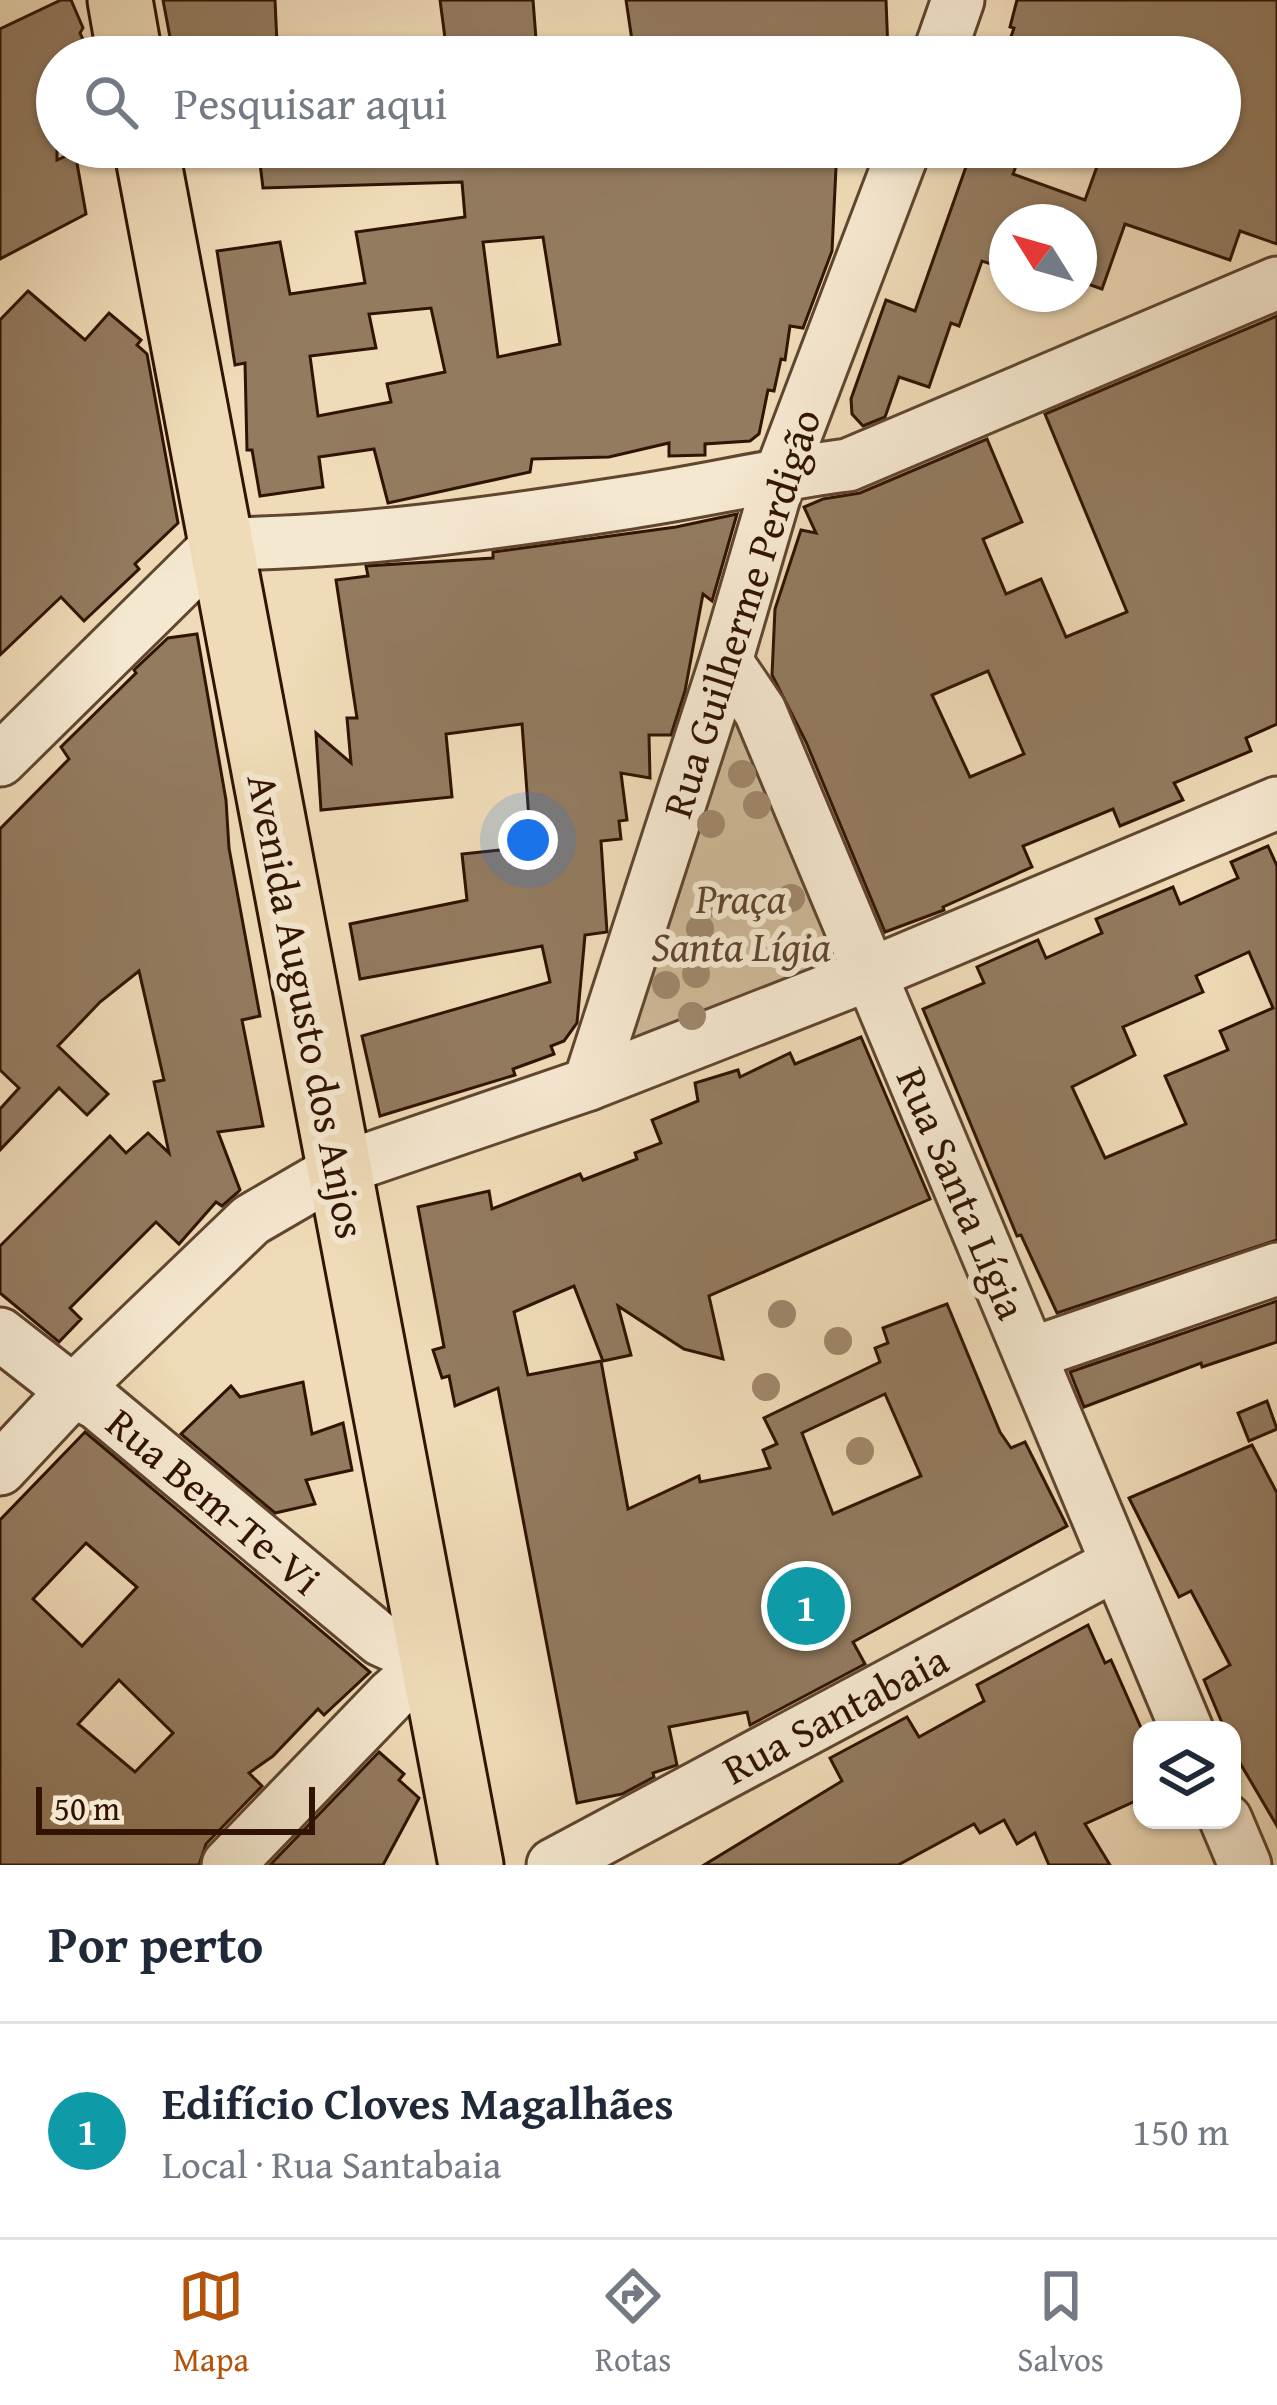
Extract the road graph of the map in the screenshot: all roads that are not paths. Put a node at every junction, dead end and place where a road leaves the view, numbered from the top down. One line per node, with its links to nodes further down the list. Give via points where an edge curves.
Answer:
1 (120, 0): 3 (main road)
2 (958, 0): 4 (street)
3 (126, 36)
4 (945, 36)
5 (150, 168): 9 (main road, Avenida Augusto dos Anjos)
6 (896, 168): 8 (street, Rua Guilherme Perdigão)
7 (1277, 283): 8 (street, via 848,465)
8 (781, 473): 9 (street, via 633,502 296,544); 10 (street, Rua Guilherme Perdigão)
9 (219, 544): 11 (street); 15 (main road, Avenida Augusto dos Anjos)
10 (726, 661): 13 (street, Rua Santa Lígia, via 760,711); 14 (street, Rua Guilherme Perdigão)
11 (0, 760)
12 (1277, 803): 13 (street)
13 (870, 974): 14 (street); 18 (street, Rua Santa Lígia)
14 (589, 1084): 15 (street)
15 (338, 1169): 19 (street, via 251,1220); 22 (main road, Avenida Augusto dos Anjos)
16 (1277, 1270): 18 (street)
17 (0, 1334): 19 (street, Rua Bem-Te-Vi)
18 (1030, 1354): 21 (street, Rua Santa Lígia)
19 (73, 1391): 20 (street); 22 (street, Rua Bem-Te-Vi, via 381,1640)
20 (0, 1469)
21 (1116, 1564): 23 (street, Rua Santa Lígia); 27 (street, Rua Santabaia)
22 (430, 1662): 25 (street); 26 (main road, Avenida Augusto dos Anjos)
23 (1183, 1721)
24 (1230, 1829): 28 (street)
25 (228, 1865)
26 (471, 1865)
27 (553, 1865)
28 (1245, 1865)

